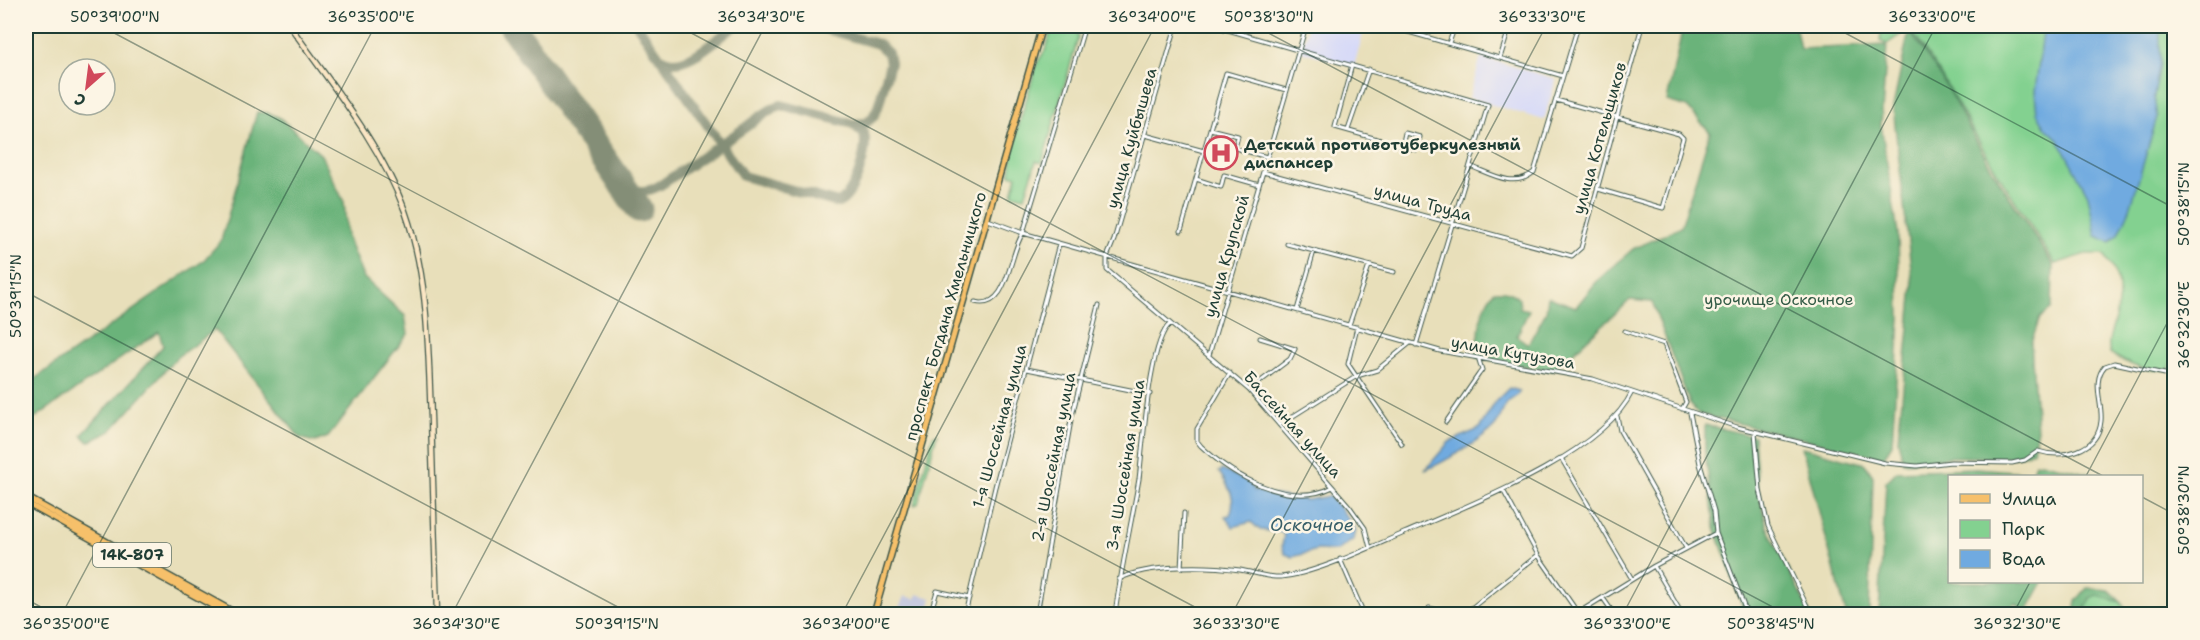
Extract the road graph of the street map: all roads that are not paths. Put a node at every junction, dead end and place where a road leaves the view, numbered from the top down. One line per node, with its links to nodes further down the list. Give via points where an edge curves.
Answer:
1 (290, 26): 92 (main road, via 386,171 418,252 428,329)
2 (1042, 26): 32 (main road, проспект Богдана Хмельницкого)
3 (1085, 26): 35 (street)
4 (1176, 26): 23 (street, улица Куйбышева)
5 (1214, 26): 13 (street)
6 (1306, 26): 13 (street, улица Крупской)
7 (1387, 26): 12 (street)
8 (1455, 26): 12 (street)
9 (1510, 26): 14 (street)
10 (1578, 26): 17 (street)
11 (1642, 26): 20 (street, улица Котельщиков)
12 (1449, 43): 14 (street)
13 (1299, 49): 15 (street); 18 (street, улица Крупской)
14 (1500, 58): 17 (street)
15 (1352, 65): 16 (street); 22 (street, via 1335,127)
16 (1369, 69): 22 (street); 27 (street, via 1488,105)
17 (1563, 76): 19 (street)
18 (1286, 90): 21 (street, via 1226,73); 26 (street, улица Крупской)
19 (1556, 100): 20 (street); 27 (street, via 1538,165 1528,177 1509,180)
20 (1618, 117): 31 (street, улица Котельщиков); 31 (street, via 1683,138 1664,208)
21 (1209, 129): 25 (street); 26 (street, via 1238,136 1235,148)
22 (1348, 130): 24 (street)
23 (1145, 135): 25 (street); 40 (street, улица Куйбышева)
24 (1402, 146): 24 (street, via 1416,150 1420,137 1406,133)
25 (1204, 151): 29 (street)
26 (1267, 156): 28 (street, улица Крупской)
27 (1470, 165): 33 (street)
28 (1263, 172): 30 (street, улица Крупской); 33 (street, улица Труда)
29 (1196, 179): 30 (street, via 1221,187 1224,175); 34 (street)
30 (1259, 185): 43 (street, улица Крупской)
31 (1598, 189): 39 (street, улица Котельщиков)
32 (986, 219): 35 (street, улица Кутузова); 93 (main road, проспект Богдана Хмельницкого)
33 (1454, 223): 39 (street, улица Труда); 53 (street)
34 (1181, 231)
35 (1023, 233): 36 (street, улица Кутузова); 44 (street, via 999,294 987,303)
36 (1059, 243): 40 (street, улица Кутузова); 56 (street, 1-я Шоссейная улица)
37 (1287, 244): 38 (street)
38 (1314, 251): 41 (street); 46 (street)
39 (1576, 255)
40 (1107, 257): 43 (street, улица Кутузова); 47 (street, Бассейная улица, via 1107,270 1112,277)
41 (1369, 266): 42 (street); 48 (street)
42 (1394, 272)
43 (1229, 290): 46 (street, улица Кутузова); 54 (street, улица Крупской)
44 (975, 302)
45 (1099, 305): 60 (street, 2-я Шоссейная улица)
46 (1298, 310): 48 (street, улица Кутузова)
47 (1170, 324): 54 (street, Бассейная улица); 63 (street, 3-я Шоссейная улица, via 1157,351)
48 (1349, 325): 49 (street, улица Кутузова)
49 (1357, 327): 52 (street, улица Кутузова); 58 (street, via 1348,364)
50 (1625, 331): 64 (street, via 1664,344 1686,402)
51 (1260, 338): 61 (street, via 1295,349 1290,359)
52 (1410, 343): 53 (street, улица Кутузова); 58 (street, via 1377,370)
53 (1416, 345): 55 (street, улица Кутузова)
54 (1209, 355): 57 (street, Бассейная улица)
55 (1479, 359): 62 (street, улица Кутузова, via 1578,376); 67 (street, via 1482,370)
56 (1027, 369): 60 (street); 86 (street, 1-я Шоссейная улица)
57 (1230, 373): 61 (street, Бассейная улица); 72 (street, via 1197,429 1201,446 1242,474 1276,490 1311,496)
58 (1357, 376): 68 (street); 70 (street)
59 (2175, 376): 69 (street, улица Кутузова, via 2114,363 2105,366 2098,382 2101,423 2091,441 2072,454 2038,451 2012,463 1907,466)
60 (1079, 381): 63 (street); 96 (street, 2-я Шоссейная улица)
61 (1249, 390): 68 (street, Бассейная улица)
62 (1632, 392): 64 (street, улица Кутузова); 66 (street)
63 (1150, 394): 84 (street, 3-я Шоссейная улица)
64 (1682, 410): 65 (street, улица Кутузова)
65 (1690, 413): 69 (street, улица Кутузова); 77 (street)
66 (1617, 416): 71 (street); 79 (street, via 1620,431)
67 (1446, 422)
68 (1279, 425): 72 (street, Бассейная улица)
69 (1755, 432): 104 (street, via 1768,526)
70 (1402, 444)
71 (1561, 458): 73 (street); 85 (street)
72 (1333, 487): 78 (street, Бассейная улица, via 1365,528)
73 (1503, 490): 78 (street); 80 (street)
74 (26, 497): 91 (main road, 14К-807)
75 (26, 503): 90 (main road, 14К-807)
76 (1184, 513): 83 (street)
77 (1716, 533): 79 (street); 103 (street)
78 (1370, 548): 81 (street)
79 (1686, 548): 82 (street)
80 (1538, 555): 89 (street); 100 (street)
81 (1340, 559): 83 (street, via 1278,577 1232,569); 98 (street)
82 (1654, 566): 85 (street); 102 (street)
83 (1181, 568): 84 (street)
84 (1119, 579): 97 (street, 3-я Шоссейная улица)
85 (1632, 579): 87 (street)
86 (969, 598): 94 (street, via 937,591); 95 (street, 1-я Шоссейная улица)
87 (1603, 598): 89 (street); 101 (street)
88 (1429, 608): 99 (street)
89 (1577, 614)
90 (228, 615)
91 (237, 615)
92 (437, 615)
93 (874, 615)
94 (930, 615)
95 (965, 615)
96 (1036, 615)
97 (1115, 615)
98 (1364, 615)
99 (1455, 615)
100 (1464, 615)
101 (1614, 615)
102 (1682, 615)
103 (1747, 615)
104 (1811, 615)

